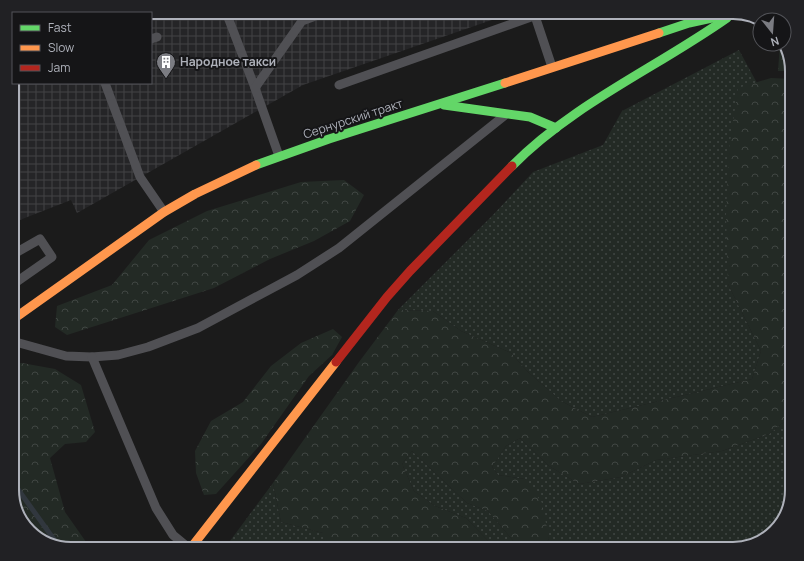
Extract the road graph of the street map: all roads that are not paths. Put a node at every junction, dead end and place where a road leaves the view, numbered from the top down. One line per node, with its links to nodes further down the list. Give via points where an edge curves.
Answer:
1 (229, 19): 12 (lane)
2 (307, 19): 12 (lane, via 302,21)
3 (527, 19): 11 (lane)
4 (536, 19): 9 (lane)
5 (686, 19): 8 (lane)
6 (707, 19): 8 (main road, Сернурский тракт)
7 (726, 19): 15 (main road)
8 (689, 23): 9 (main road, Сернурский тракт)
9 (552, 67): 13 (main road, Сернурский тракт)
10 (105, 84): 17 (lane, via 140,177)
11 (340, 85)
12 (255, 88): 16 (lane)
13 (438, 104): 14 (main road); 16 (main road, Сернурский тракт)
14 (508, 113): 15 (main road, via 530,117); 22 (lane, via 339,248 298,275 198,328 148,347 118,355)
15 (556, 128): 24 (main road, via 502,176 387,297)
16 (279, 156): 17 (main road, Сернурский тракт, via 217,181)
17 (164, 212): 20 (main road, Сернурский тракт)
18 (19, 251): 19 (lane, via 40,239 52,257)
19 (19, 280)
20 (19, 315)
21 (19, 343): 22 (lane, via 66,356)
22 (92, 357): 23 (lane, via 156,508 173,535)
23 (182, 542)
24 (195, 542)

